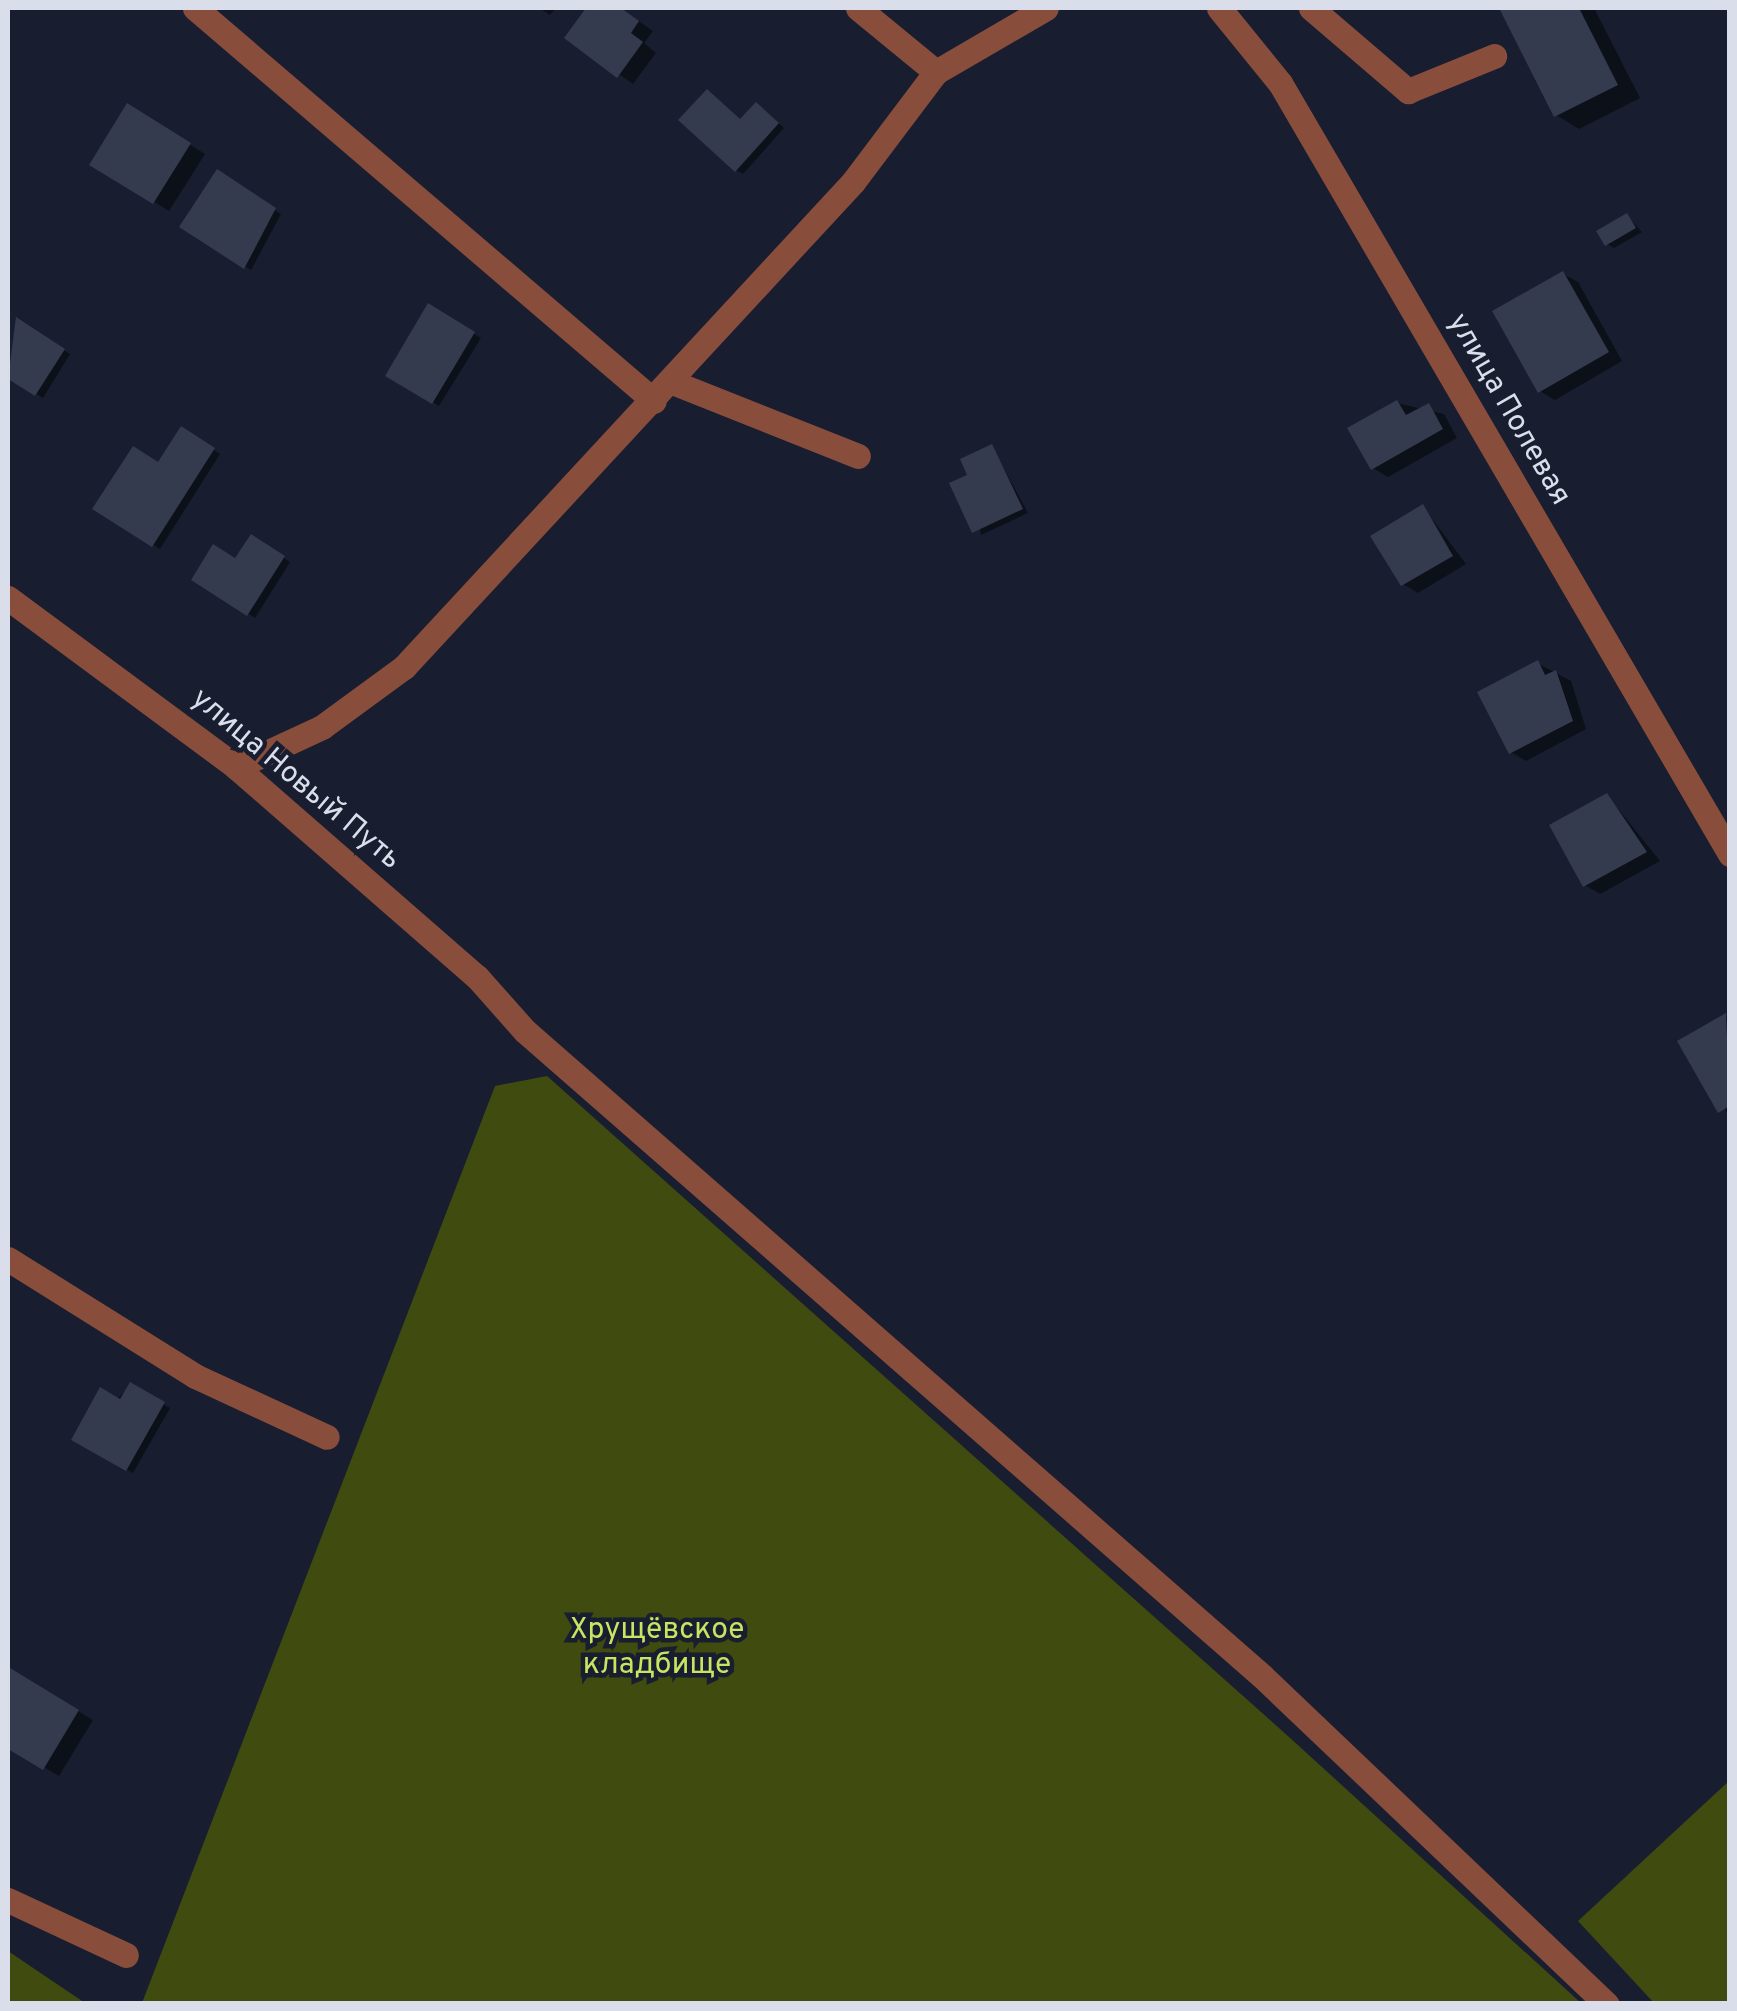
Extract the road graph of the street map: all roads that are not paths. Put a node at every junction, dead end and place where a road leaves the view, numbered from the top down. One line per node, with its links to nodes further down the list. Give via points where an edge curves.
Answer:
1 (195, 8): 8 (street)
2 (858, 8): 7 (street)
3 (1046, 8): 7 (street)
4 (1219, 8): 12 (street, улица Полевая, via 1280,83)
5 (1310, 8): 6 (street, via 1408,91)
6 (1494, 56)
7 (936, 72): 8 (street, via 853,182)
8 (663, 392): 9 (street); 11 (street, via 404,667 322,727)
9 (858, 456)
10 (8, 598): 11 (street, улица Новый Путь)
11 (236, 767): 17 (street, улица Новый Путь, via 478,977 525,1031 1262,1676)
12 (1730, 854)
13 (8, 1260): 14 (street, via 195,1376)
14 (327, 1437)
15 (8, 1900): 16 (street)
16 (126, 1955)
17 (1607, 2004)

